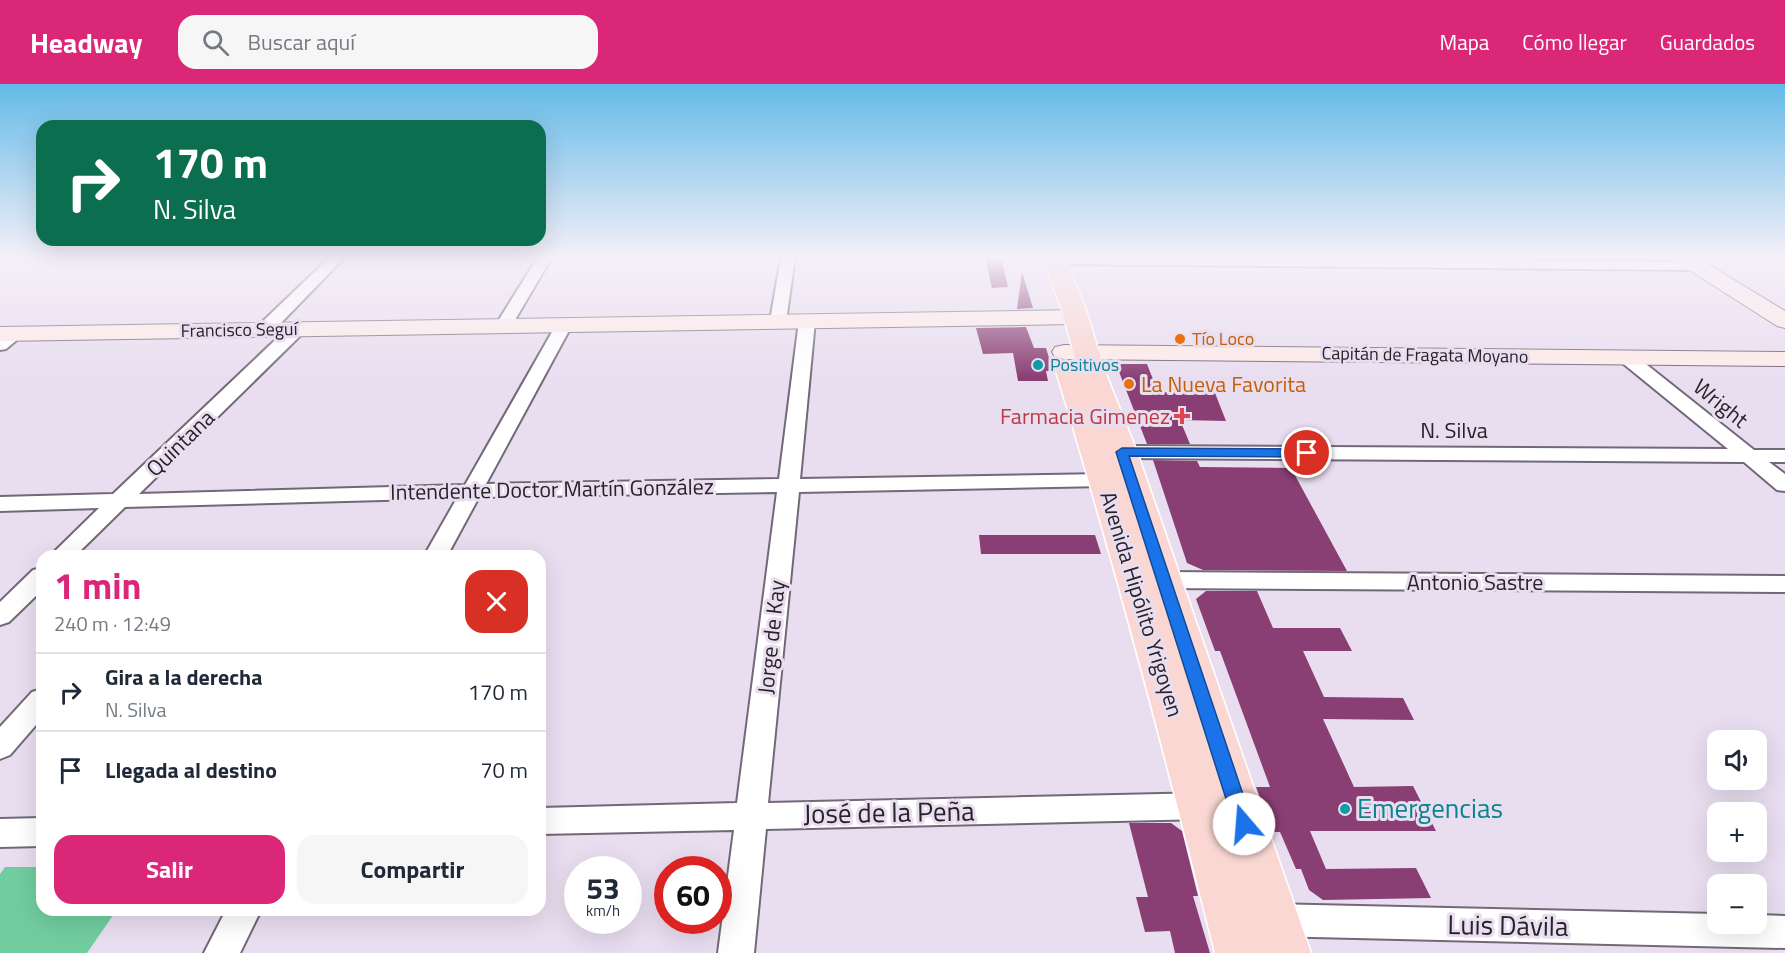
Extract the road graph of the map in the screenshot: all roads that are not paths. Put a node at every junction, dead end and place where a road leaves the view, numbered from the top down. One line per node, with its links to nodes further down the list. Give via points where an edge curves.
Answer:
1 (297, 298): 13 (street)
2 (520, 298): 11 (street)
3 (782, 298): 7 (street)
4 (1059, 298): 6 (main road, Avenida Hipólito Yrigoyen)
5 (1748, 298): 9 (street)
6 (1065, 317): 8 (street, Francisco Seguí); 15 (main road, Avenida Hipólito Yrigoyen)
7 (778, 321): 8 (street, Francisco Seguí); 10 (street, Francisco Seguí)
8 (807, 321): 21 (street, Jorge de Kay)
9 (1785, 321)
10 (564, 325): 11 (street, Francisco Seguí); 23 (street)
11 (503, 326): 12 (street, Francisco Seguí)
12 (297, 329): 13 (street, Francisco Seguí); 24 (street, Quintana)
13 (264, 330): 14 (street, Francisco Seguí)
14 (6, 338)
15 (1076, 352): 16 (street, Capitán de Fragata Moyano); 20 (main road, Avenida Hipólito Yrigoyen)
16 (1626, 357): 17 (street, Capitán de Fragata Moyano); 18 (street, Wright)
17 (1785, 359)
18 (1748, 456): 19 (street, N. Silva); 20 (street, N. Silva); 22 (street, Wright)
19 (1785, 456)
20 (1113, 466): 21 (street, Intendente Doctor Martín González); 28 (main road, Avenida Hipólito Yrigoyen); 34 (main road, Avenida Hipólito Yrigoyen)
21 (787, 484): 23 (street, Intendente Doctor Martín González); 35 (street, Jorge de Kay)
22 (1785, 486)
23 (472, 491): 24 (street, Intendente Doctor Martín González); 27 (street)
24 (122, 499): 25 (street, Intendente Doctor Martín González); 26 (street, Quintana)
25 (0, 504)
26 (68, 550)
27 (439, 550)
28 (1164, 580): 30 (street, Antonio Sastre); 34 (main road, Avenida Hipólito Yrigoyen)
29 (36, 582): 31 (street)
30 (1785, 584)
31 (0, 616)
32 (36, 706): 33 (street)
33 (0, 747)
34 (1220, 805): 35 (street, José de la Peña); 41 (main road, Avenida Hipólito Yrigoyen)
35 (752, 816): 36 (street, José de la Peña); 43 (street, Jorge de Kay)
36 (546, 821)
37 (36, 832): 38 (street)
38 (0, 833)
39 (241, 916): 42 (street)
40 (1785, 932): 41 (street, Luis Dávila)
41 (1258, 937)
42 (222, 953)
43 (736, 953)

